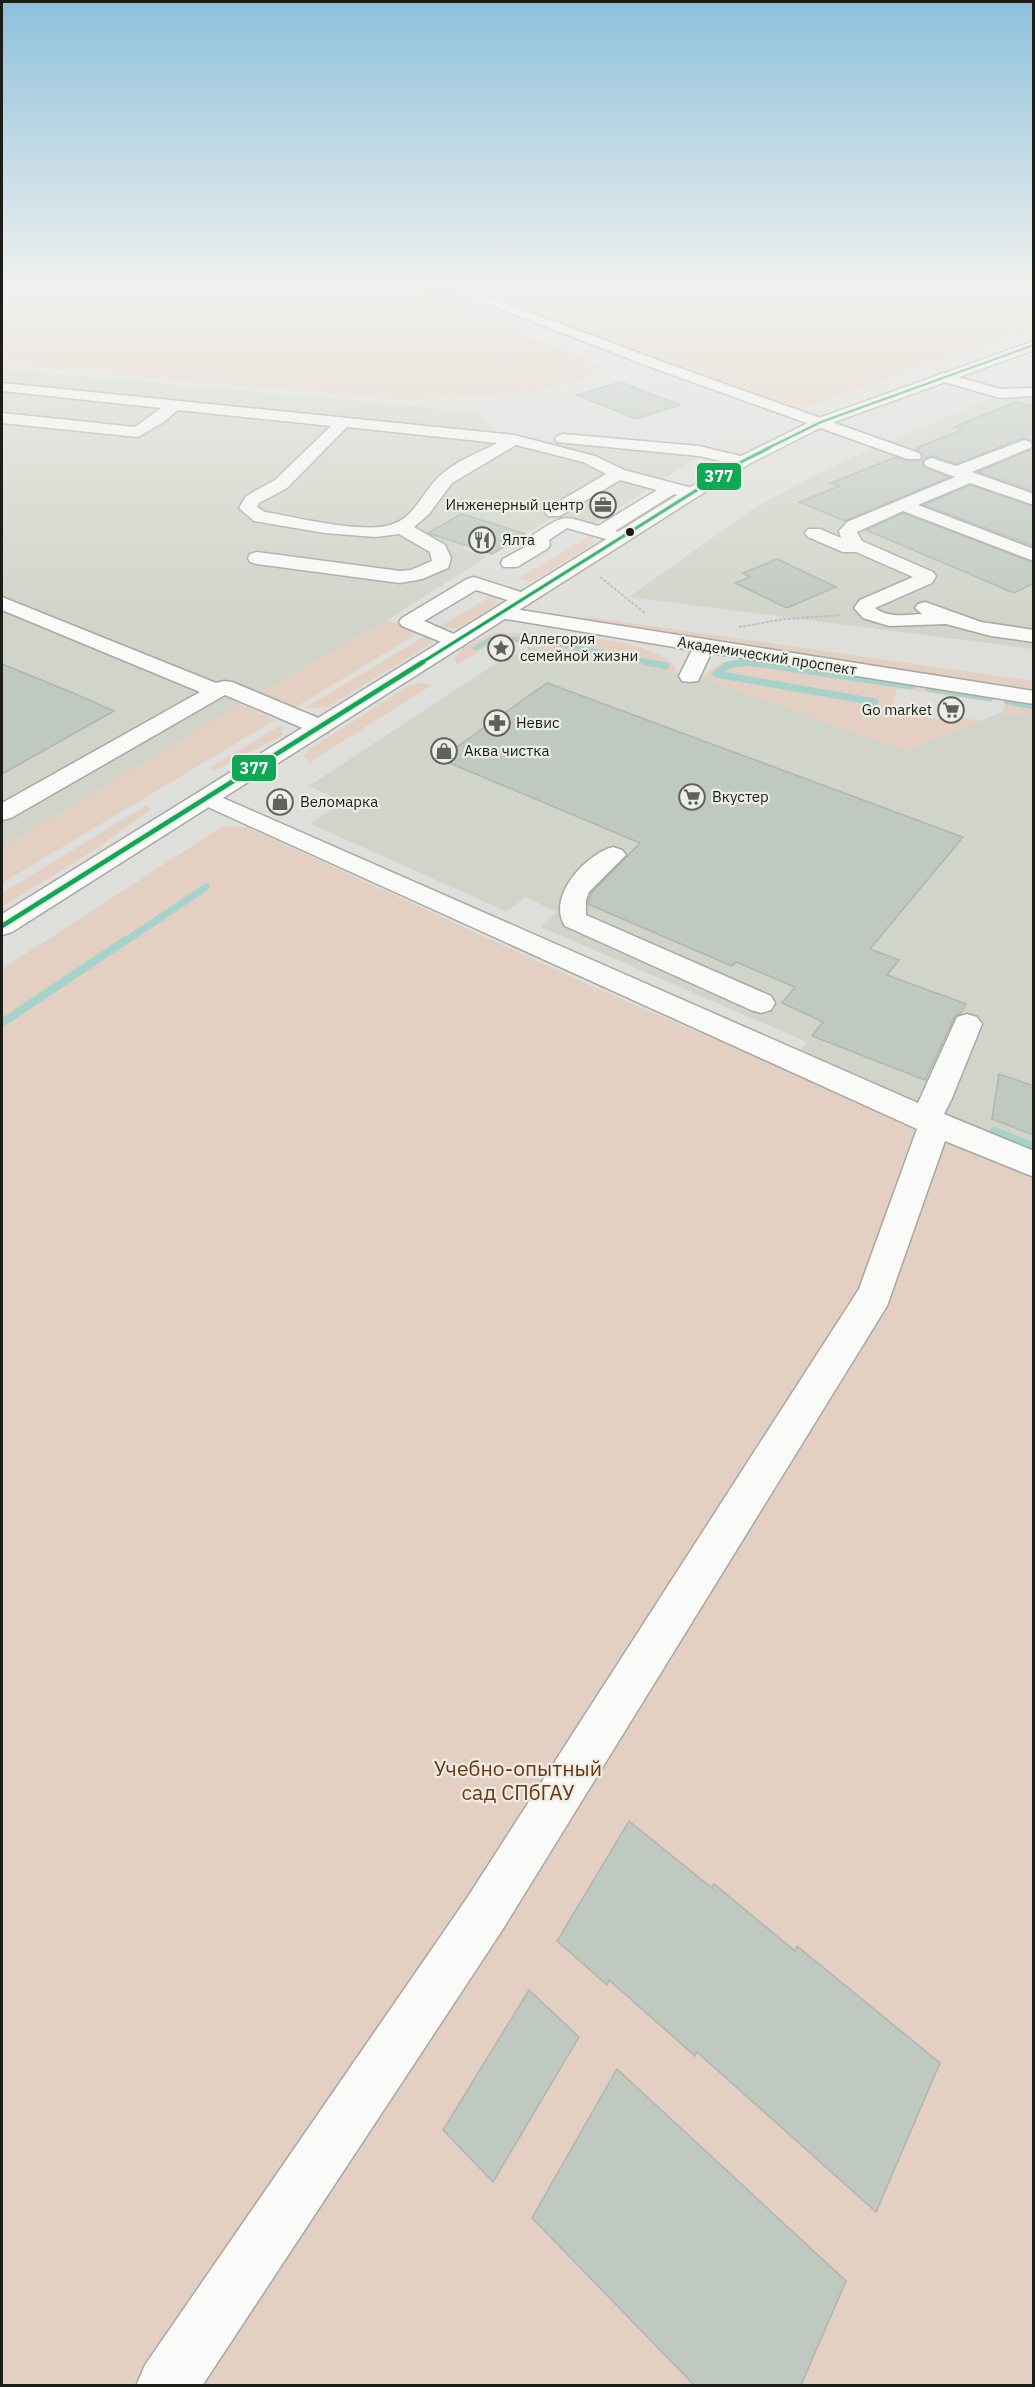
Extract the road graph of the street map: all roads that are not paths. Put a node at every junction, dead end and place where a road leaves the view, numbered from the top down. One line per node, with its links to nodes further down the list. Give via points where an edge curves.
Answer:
1 (82, 395): 4 (main road)
2 (739, 395): 6 (main road)
3 (893, 395): 6 (main road)
4 (174, 405): 5 (main road, via 138,432); 7 (main road)
5 (2, 418)
6 (821, 422): 12 (main road); 13 (main road)
7 (343, 423): 10 (main road); 22 (main road, via 281,484 252,500 248,508 260,517 349,530 389,531)
8 (500, 423): 13 (main road, via 495,428 500,434 699,451)
9 (1010, 430): 11 (main road, via 1030,437)
10 (514, 440): 15 (main road, via 589,459); 22 (main road, via 446,480 423,512)
11 (1029, 447): 16 (main road)
12 (913, 456)
13 (743, 461): 18 (main road)
14 (932, 463): 16 (main road)
15 (618, 474): 17 (main road); 21 (main road)
16 (963, 474): 19 (main road); 20 (main road)
17 (672, 489): 18 (main road); 23 (main road)
18 (690, 493): 25 (main road)
19 (1034, 500)
20 (903, 505): 26 (main road, via 853,526 848,531); 27 (main road)
21 (554, 512)
22 (401, 527): 28 (main road, via 438,549 441,564 400,577)
23 (600, 532): 25 (main road); 29 (main road, via 565,522 540,538 541,545)
24 (814, 533): 26 (main road, via 849,548)
25 (620, 538): 31 (main road)
26 (856, 545): 30 (main road, via 926,576)
27 (1034, 556)
28 (257, 558)
29 (510, 563)
30 (893, 593): 34 (main road); 34 (main road, via 867,604 867,613 881,620)
31 (523, 599): 33 (main road); 36 (main road, via 474,584 410,622)
32 (2, 603): 39 (main road)
33 (501, 613): 36 (main road); 37 (main road, Академический проспект)
34 (945, 618): 35 (main road, via 988,631)
35 (1034, 636)
36 (456, 642): 41 (main road)
37 (704, 646): 38 (main road); 40 (main road, Академический проспект)
38 (690, 676)
39 (217, 691): 41 (main road, via 224,687); 43 (main road)
40 (1034, 698)
41 (320, 727): 42 (main road)
42 (207, 798): 46 (main road); 47 (main road)
43 (2, 813)
44 (613, 855): 45 (main road, via 574,892 570,903)
45 (574, 920): 47 (main road); 48 (main road)
46 (2, 926)
47 (545, 948): 50 (main road)
48 (761, 1003)
49 (967, 1024): 50 (main road)
50 (930, 1121): 51 (main road); 52 (main road, via 875,1295 484,1915)
51 (1034, 1165)
52 (166, 2385)

